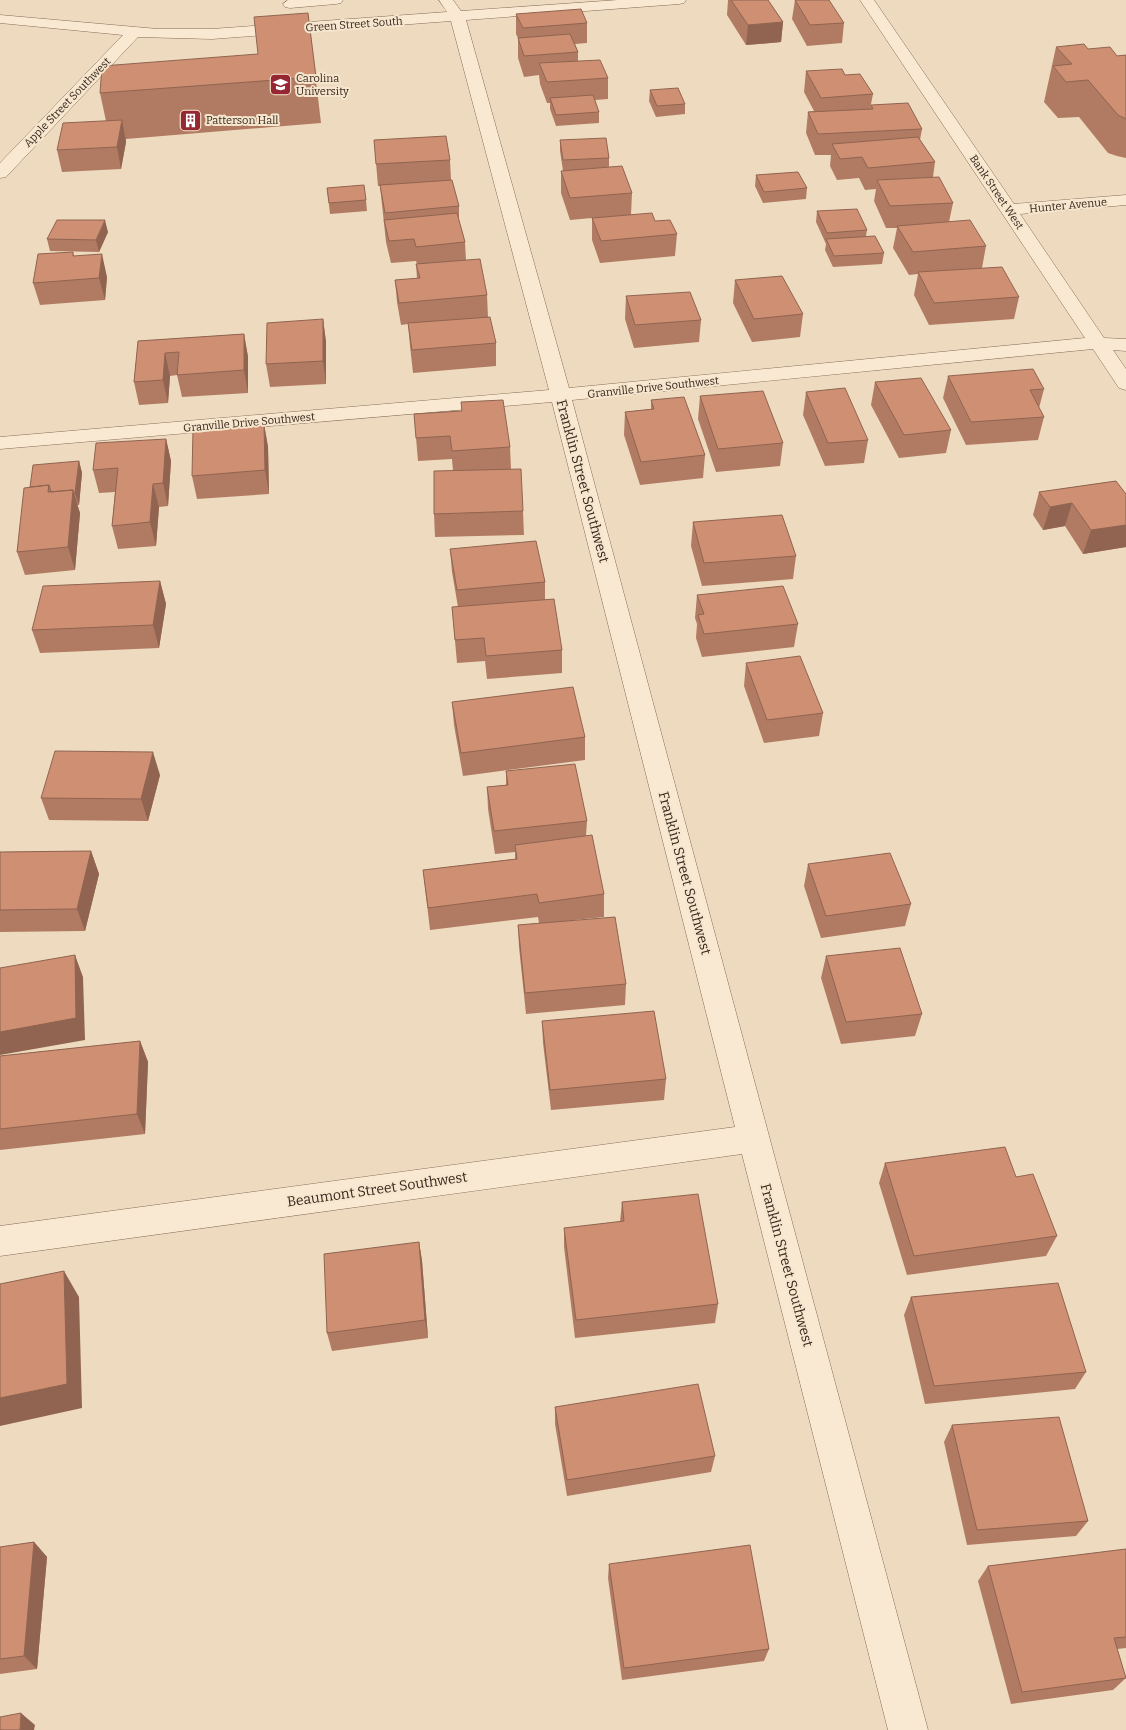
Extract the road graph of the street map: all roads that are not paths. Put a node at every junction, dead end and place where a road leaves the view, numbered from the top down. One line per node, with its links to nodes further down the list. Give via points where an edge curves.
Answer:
1 (336, 0): 4 (street)
2 (679, 0): 5 (street, Green Street South)
3 (867, 0): 11 (street, Bank Street West)
4 (289, 2): 7 (street)
5 (452, 8): 7 (street, Green Street South); 15 (street, Franklin Street Southwest)
6 (0, 19): 8 (street, Green Street South)
7 (290, 29): 8 (street, Green Street South, via 185,35)
8 (134, 32): 9 (street, Apple Street Southwest)
9 (0, 173)
10 (1126, 200): 11 (street, Hunter Avenue)
11 (1009, 210): 12 (street, Bank Street West)
12 (1098, 343): 13 (street, Granville Drive Southwest); 14 (street, Bank Street West); 15 (street, Granville Drive Southwest)
13 (1126, 345)
14 (1126, 384)
15 (561, 396): 16 (street, Granville Drive Southwest); 17 (street, Franklin Street Southwest)
16 (0, 443)
17 (754, 1138): 18 (street, Beaumont Street Southwest); 19 (street, Franklin Street Southwest)
18 (0, 1241)
19 (908, 1730)

